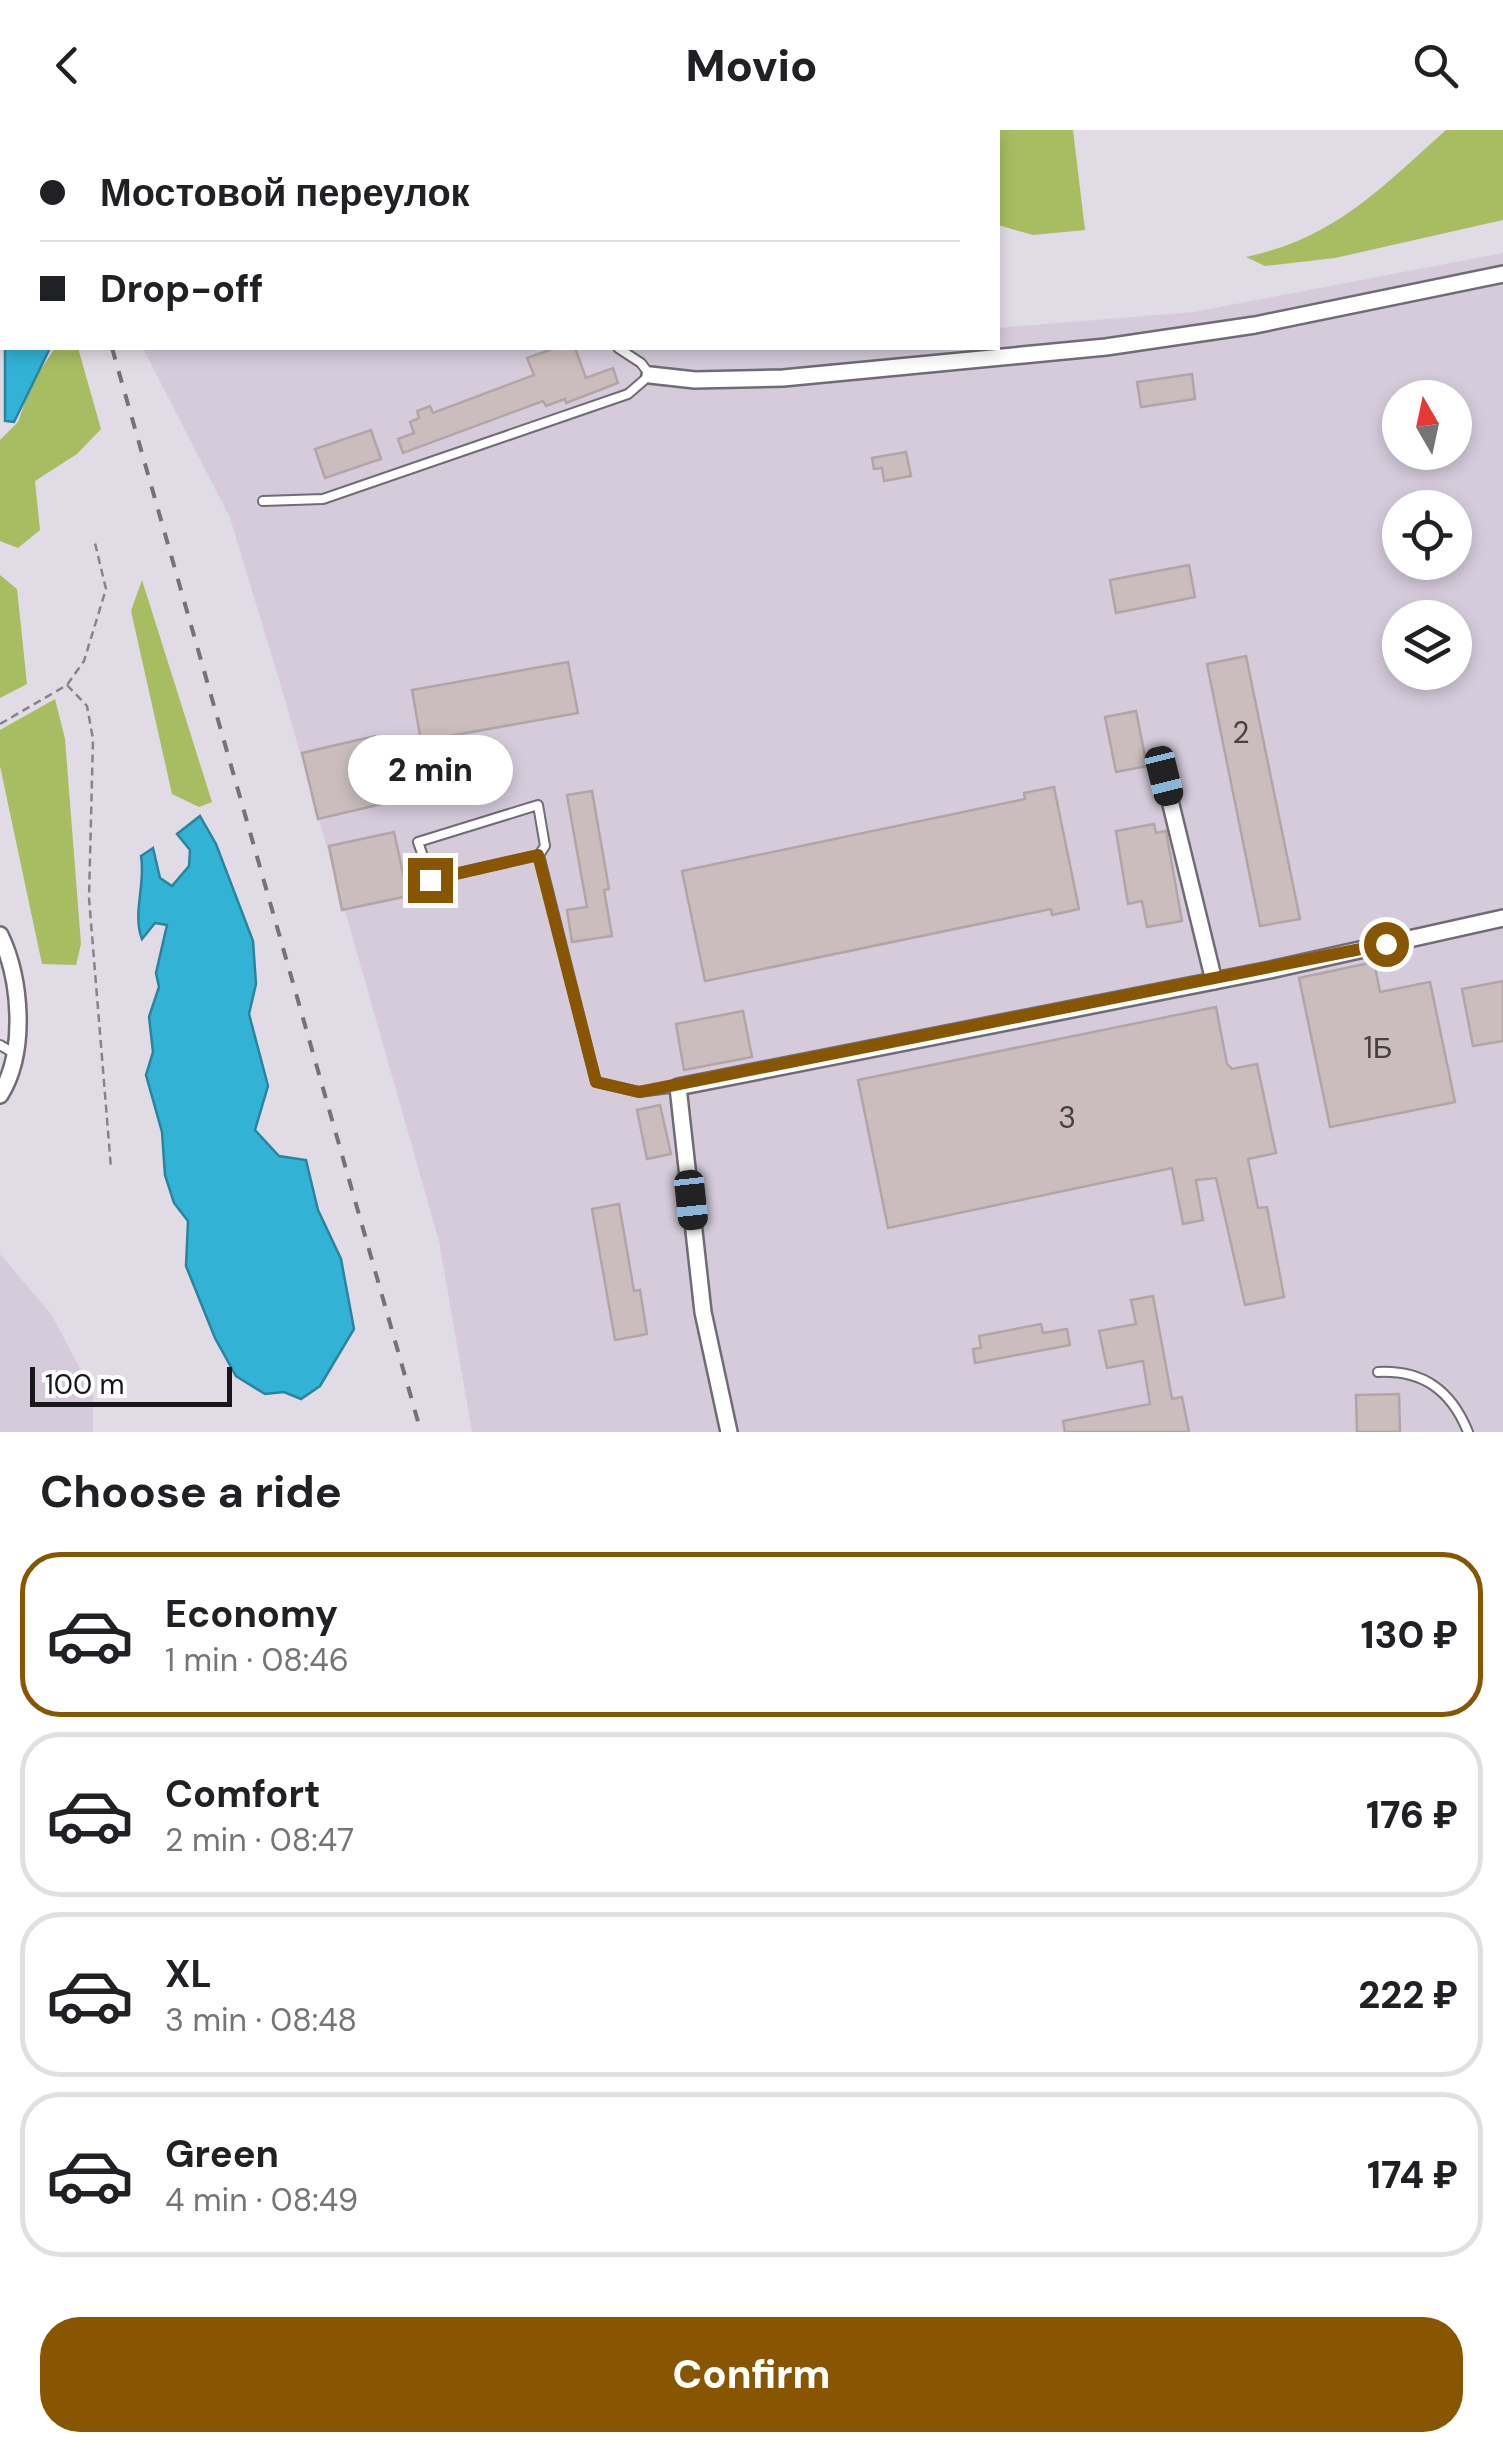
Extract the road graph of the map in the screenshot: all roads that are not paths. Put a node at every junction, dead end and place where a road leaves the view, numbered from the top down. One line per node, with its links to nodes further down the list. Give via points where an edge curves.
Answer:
1 (1503, 274): 3 (street, via 1255,325 1106,347 783,378)
2 (621, 350): 3 (lane)
3 (650, 376): 4 (lane, via 628,394 323,498)
4 (263, 501)
5 (1164, 776): 9 (street)
6 (538, 855): 6 (lane, via 545,846 538,805 418,842 430,880); 12 (lane, via 596,1082 639,1092)
7 (1503, 918): 9 (street)
8 (0, 935): 11 (street, via 14,984)
9 (1214, 981): 12 (street)
10 (0, 1045): 11 (lane)
11 (16, 1054): 13 (street)
12 (678, 1087): 15 (street, via 704,1312)
13 (0, 1094)
14 (1378, 1372): 16 (lane, via 1412,1374 1439,1386)
15 (729, 1432)
16 (1468, 1432)

